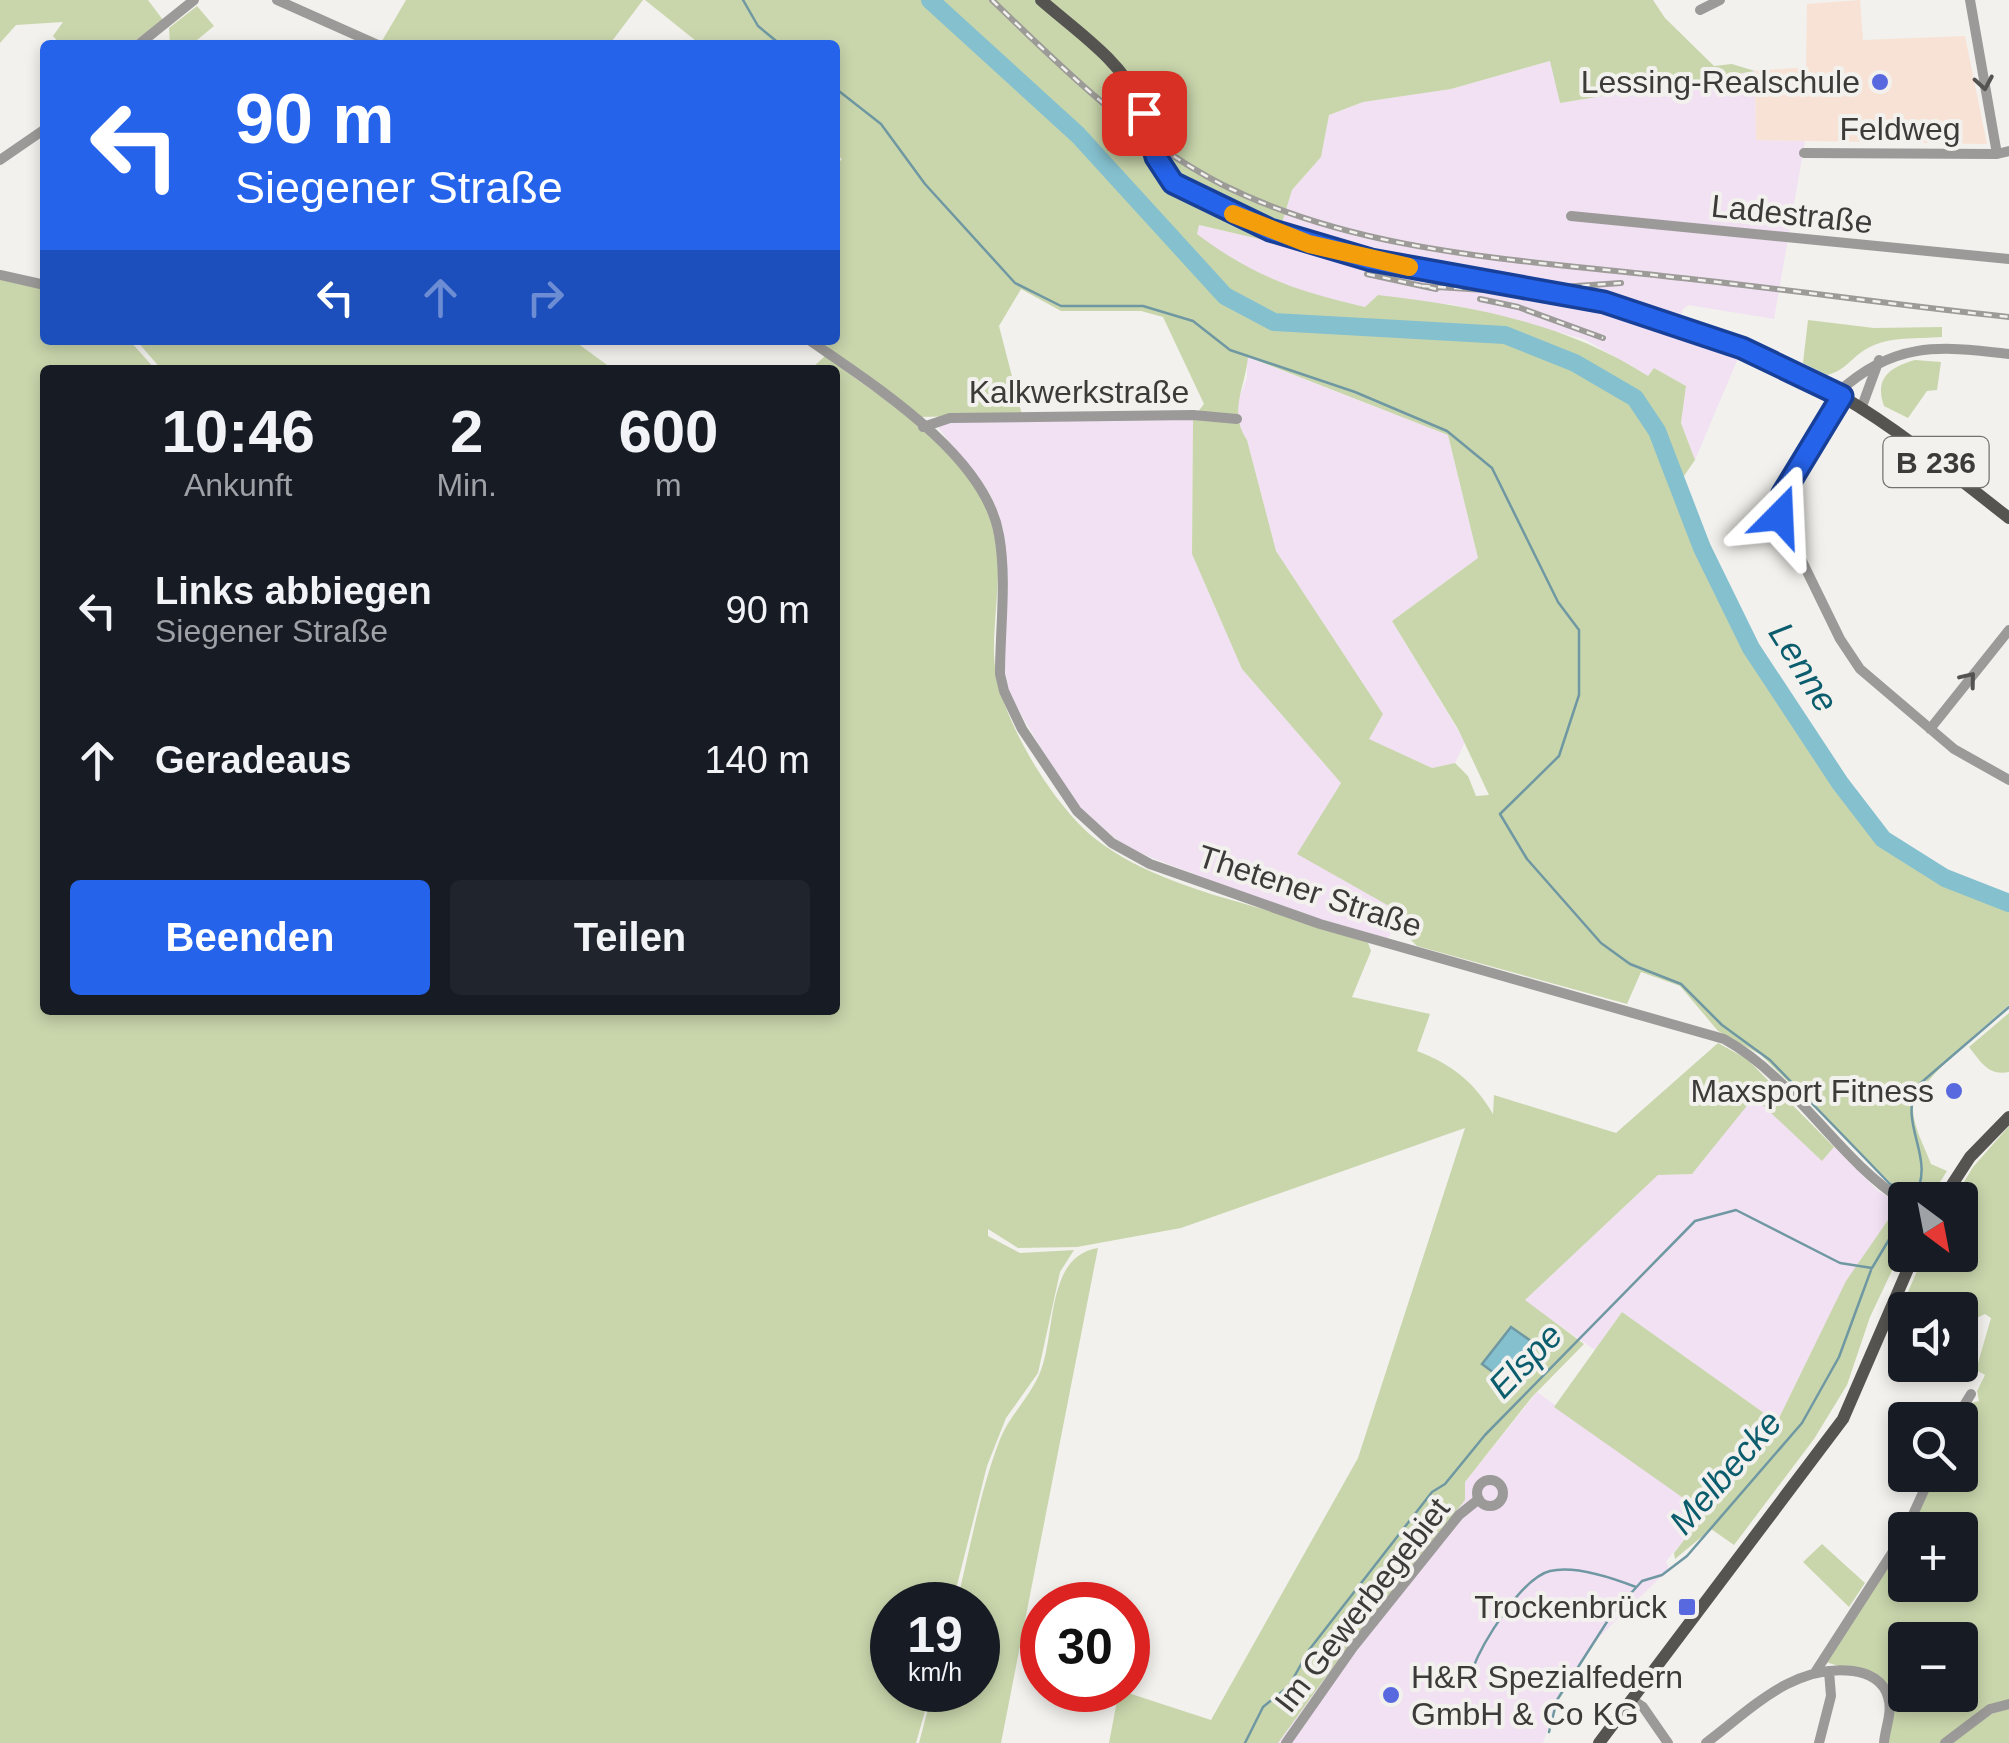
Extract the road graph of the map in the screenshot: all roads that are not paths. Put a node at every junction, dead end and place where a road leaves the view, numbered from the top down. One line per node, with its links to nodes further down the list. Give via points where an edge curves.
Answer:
1 (194, 0): 7 (street)
2 (277, 0): 8 (street)
3 (1041, 0): 21 (main road, B 236, via 1124,77 1160,165 1184,191 1270,230 1349,255 1538,287 1645,315 1742,348)
4 (1720, 0): 6 (street)
5 (1970, 0): 12 (street, one-way to 12)
6 (1700, 10)
7 (144, 40)
8 (367, 40)
9 (40, 132): 13 (street)
10 (2009, 151): 12 (street, Feldweg)
11 (1804, 153): 12 (street, Feldweg)
12 (1996, 154)
13 (0, 160)
14 (1570, 216): 15 (street, Ladestraße)
15 (2009, 259)
16 (0, 275): 17 (street)
17 (40, 284)
18 (816, 345): 24 (street, Thetener Straße)
19 (2009, 354): 20 (street, via 1922,349)
20 (1879, 360): 21 (street); 22 (street)
21 (1839, 395): 22 (main road, B 236); 27 (street, via 1782,495 1780,516 1850,655)
22 (1862, 409): 25 (main road, B 236)
23 (1237, 420): 24 (street, Kalkwerkstraße, via 950,418)
24 (923, 427): 31 (street, Thetener Straße, via 984,491 994,515 1001,558 1000,674 1011,708 1068,799 1112,843 1150,864 1320,924 1724,1039 1761,1064)
25 (2009, 518)
26 (2009, 630): 27 (street, one-way to 26)
27 (1930, 729): 28 (street)
28 (2009, 780)
29 (2009, 1117): 30 (main road)
30 (1954, 1182)
31 (1888, 1189)
32 (1907, 1272): 39 (main road, via 1837,1429)
33 (1971, 1394): 34 (street)
34 (1966, 1402)
35 (1479, 1499): 41 (street, Im Gewerbegebiet, via 1354,1646)
36 (1888, 1560): 37 (street)
37 (1816, 1670): 38 (street); 44 (street)
38 (1829, 1671): 45 (street, via 1831,1696); 46 (street, via 1864,1673 1882,1684 1890,1710)
39 (1631, 1699): 42 (main road); 43 (street)
40 (2009, 1704): 47 (street)
41 (1286, 1743)
42 (1599, 1743)
43 (1668, 1743)
44 (1706, 1743)
45 (1818, 1743)
46 (1884, 1743)
47 (1945, 1743)

